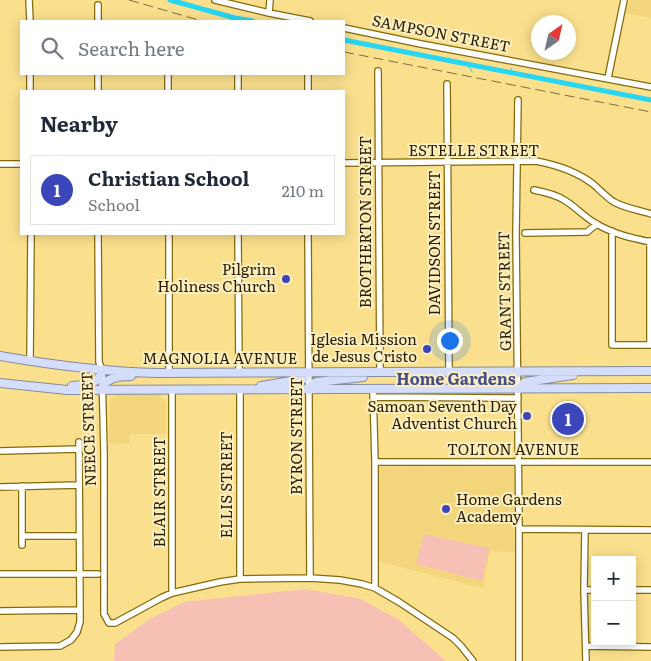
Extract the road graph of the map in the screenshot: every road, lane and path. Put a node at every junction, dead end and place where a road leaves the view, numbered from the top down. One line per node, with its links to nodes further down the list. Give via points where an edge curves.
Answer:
1 (30, 0): 7 (street)
2 (215, 0): 6 (street)
3 (270, 0): 6 (street)
4 (624, 0): 17 (street)
5 (98, 5): 8 (street)
6 (269, 13): 9 (street)
7 (30, 20)
8 (98, 20)
9 (305, 20)
10 (345, 28): 17 (street, SAMPSON STREET)
11 (378, 71): 29 (street, BROTHERTON STREET)
12 (30, 75): 20 (street)
13 (98, 75): 21 (street)
14 (168, 75): 22 (street)
15 (238, 75): 23 (street)
16 (308, 75): 24 (street)
17 (608, 78): 19 (street, SAMPSON STREET)
18 (447, 84): 27 (street, DAVIDSON STREET)
19 (651, 87)
20 (30, 90)
21 (98, 90)
22 (168, 90)
23 (238, 90)
24 (308, 90)
25 (518, 100): 26 (street, GRANT STREET)
26 (517, 161): 27 (street, ESTELLE STREET); 33 (street, ESTELLE STREET, via 536,161 567,169 622,206); 50 (street, GRANT STREET)
27 (447, 162): 29 (street, ESTELLE STREET); 56 (street, DAVIDSON STREET)
28 (345, 163): 29 (street, ESTELLE STREET)
29 (378, 163): 55 (street, BROTHERTON STREET)
30 (0, 164): 31 (street)
31 (20, 164)
32 (534, 190): 34 (street, via 565,200)
33 (651, 214)
34 (596, 224): 35 (street); 36 (street, via 587,232)
35 (612, 231): 42 (street); 44 (street, via 612,345)
36 (525, 233)
37 (31, 235): 46 (street)
38 (98, 235): 47 (street, NEECE STREET, via 99,362)
39 (168, 235): 52 (street)
40 (238, 235): 53 (street)
41 (308, 235): 54 (street, BYRON STREET)
42 (650, 242): 43 (street)
43 (650, 280): 44 (street)
44 (651, 345)
45 (0, 356): 46 (main road, MAGNOLIA AVENUE)
46 (30, 361): 47 (main road, MAGNOLIA AVENUE)
47 (102, 370): 51 (main road, MAGNOLIA AVENUE); 59 (main road, via 99,379 92,382); 60 (street, NEECE STREET)
48 (605, 371): 49 (main road, MAGNOLIA AVENUE); 50 (main road, MAGNOLIA AVENUE); 66 (main road, via 525,382)
49 (651, 371)
50 (518, 372): 56 (main road, MAGNOLIA AVENUE); 64 (main road, via 514,377); 66 (street, GRANT STREET)
51 (158, 373): 52 (main road, MAGNOLIA AVENUE); 60 (main road, via 109,380)
52 (170, 373): 53 (main road, MAGNOLIA AVENUE)
53 (240, 373): 54 (main road, MAGNOLIA AVENUE)
54 (309, 373): 55 (main road, MAGNOLIA AVENUE); 62 (main road, via 304,379); 63 (street, BYRON STREET)
55 (380, 373): 56 (main road, MAGNOLIA AVENUE); 63 (main road, via 317,382)
56 (449, 373)
57 (0, 383): 59 (main road, MAGNOLIA AVENUE)
58 (651, 388): 66 (main road, MAGNOLIA AVENUE)
59 (51, 389): 60 (main road, MAGNOLIA AVENUE)
60 (102, 390): 61 (main road, MAGNOLIA AVENUE); 92 (street, NEECE STREET, via 104,614 109,623 115,623)
61 (172, 390): 62 (main road, MAGNOLIA AVENUE); 92 (street, BLAIR STREET)
62 (240, 390): 63 (main road, MAGNOLIA AVENUE); 86 (street, ELLIS STREET)
63 (309, 390): 65 (main road, MAGNOLIA AVENUE); 85 (street, BYRON STREET)
64 (434, 390): 65 (main road, MAGNOLIA AVENUE); 66 (main road, MAGNOLIA AVENUE)
65 (373, 393): 66 (street, MAGNOLIA AVENUE); 70 (street)
66 (518, 393): 71 (street, GRANT STREET)
67 (79, 442): 68 (street)
68 (79, 450): 69 (street); 73 (street)
69 (0, 451)
70 (375, 462): 71 (street, TOLTON AVENUE); 87 (street)
71 (518, 462): 72 (street, TOLTON AVENUE); 76 (street, GRANT STREET)
72 (651, 462)
73 (79, 485): 74 (street); 80 (street)
74 (22, 486): 75 (street); 79 (street)
75 (0, 487)
76 (519, 529): 77 (street); 99 (street, GRANT STREET)
77 (586, 530): 78 (street); 88 (street)
78 (651, 530)
79 (22, 536): 80 (street); 81 (street)
80 (80, 536): 82 (street)
81 (22, 545)
82 (80, 573): 83 (street); 84 (street); 93 (street)
83 (0, 574)
84 (98, 574)
85 (310, 578): 86 (street); 87 (street, via 354,582)
86 (240, 579): 92 (street)
87 (374, 588): 98 (street, via 447,634)
88 (584, 590): 89 (street); 95 (street)
89 (591, 590)
90 (636, 590): 91 (street)
91 (651, 590)
92 (172, 593)
93 (80, 610): 94 (street); 96 (street, via 77,632 60,646)
94 (0, 611)
95 (586, 646): 97 (street); 100 (street)
96 (0, 647)
97 (651, 647)
98 (472, 661)
99 (519, 661)
100 (586, 661)

